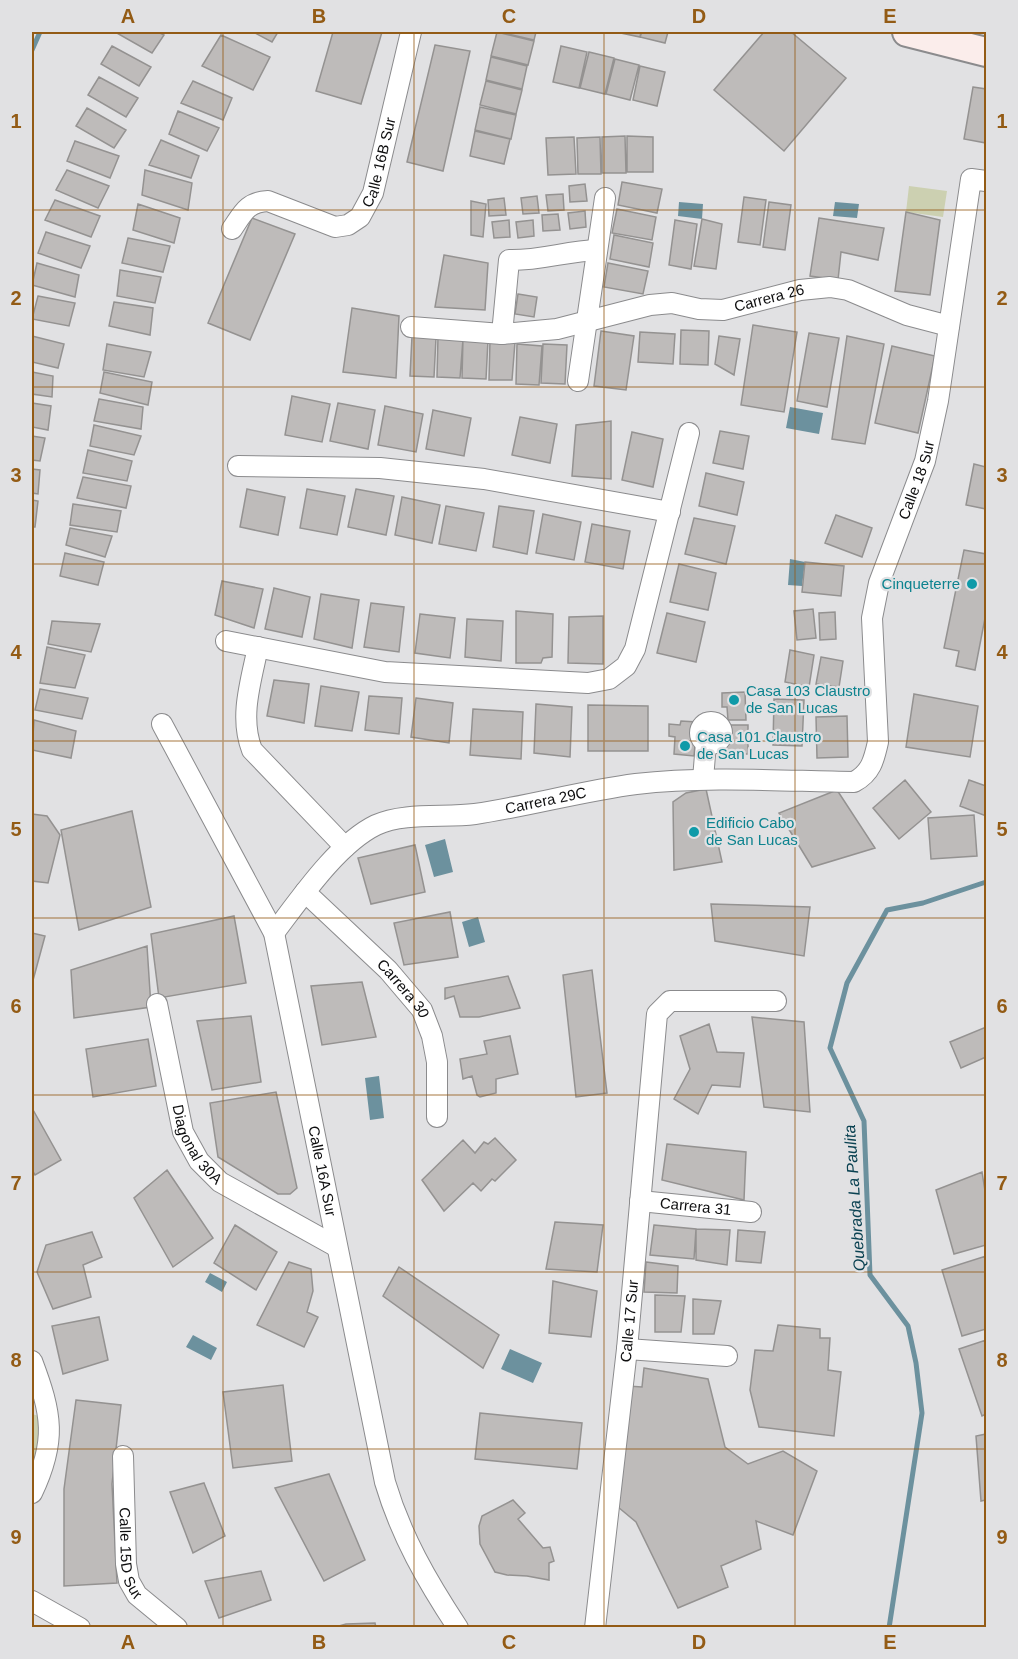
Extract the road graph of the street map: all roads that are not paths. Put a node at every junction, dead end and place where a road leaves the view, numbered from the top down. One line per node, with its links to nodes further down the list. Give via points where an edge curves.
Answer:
1 (411, 32): 6 (street, Calle 16B Sur, via 373,192 360,217 348,225 334,227 268,201 257,202 246,208)
2 (907, 32): 3 (main road)
3 (987, 52)
4 (979, 180): 10 (street, Calle 18 Sur)
5 (605, 198): 7 (street)
6 (232, 229)
7 (597, 250): 8 (street); 11 (street, via 509,260)
8 (587, 321): 10 (street, Carrera 26, via 672,303 723,310 800,290 830,287); 11 (street, Carrera 26, via 557,329); 12 (street)
9 (411, 327): 11 (street, Carrera 26)
10 (949, 327): 20 (street, Calle 18 Sur, via 925,461 879,583 872,618 878,742)
11 (502, 334)
12 (578, 381)
13 (689, 433): 15 (street)
14 (238, 466): 15 (street, via 380,468 484,479)
15 (670, 512): 17 (street, via 635,650 626,666 609,679 588,683 545,682 385,672)
16 (226, 641): 17 (street)
17 (258, 647): 22 (street, via 245,714 252,750)
18 (162, 724): 24 (street, Calle 16A Sur)
19 (706, 742): 21 (street)
20 (865, 776): 21 (street, Carrera 29C, via 854,782)
21 (703, 779): 22 (street, Carrera 29C, via 635,785 475,814 401,818 362,833)
22 (345, 848): 23 (street, Carrera 29C)
23 (305, 892): 24 (street, Carrera 29C); 27 (street, Carrera 30, via 388,970 422,1010 437,1062)
24 (274, 933): 30 (street, Calle 16A Sur)
25 (776, 1001): 28 (street, Calle 17 Sur, via 670,1001 657,1014)
26 (157, 1004): 31 (street, Diagonal 30A, via 183,1132 199,1161 220,1182)
27 (437, 1117)
28 (640, 1201): 29 (street, Carrera 31); 33 (street, Calle 17 Sur)
29 (751, 1212)
30 (333, 1220): 31 (street); 32 (street, Calle 16A Sur)
31 (309, 1232): 32 (street, Diagonal 30A)
32 (337, 1247): 41 (street, Calle 16A Sur, via 394,1514 411,1552)
33 (627, 1349): 34 (street); 42 (street, Calle 17 Sur)
34 (727, 1356)
35 (32, 1361): 37 (street, via 49,1423 47,1455)
36 (123, 1456): 40 (street, Calle 15D Sur, via 129,1581 142,1600)
37 (32, 1493)
38 (34, 1605): 39 (street)
39 (80, 1628)
40 (177, 1628)
41 (458, 1628)
42 (595, 1628)

